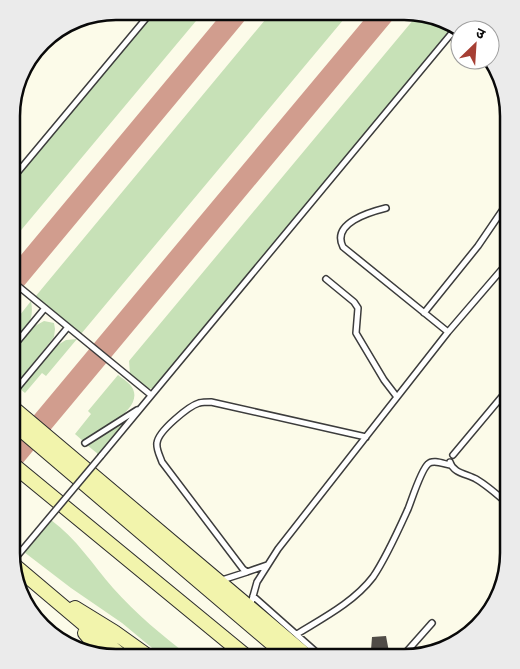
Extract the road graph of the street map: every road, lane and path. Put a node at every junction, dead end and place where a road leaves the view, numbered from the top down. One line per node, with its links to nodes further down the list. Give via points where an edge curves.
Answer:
1 (145, 20): 3 (lane)
2 (450, 35): 15 (lane)
3 (20, 169)
4 (386, 208): 10 (lane, via 361,215 344,228 340,241 343,247)
5 (500, 214): 10 (lane)
6 (500, 271): 12 (lane)
7 (326, 280): 16 (lane, via 358,308 356,334)
8 (20, 288): 9 (lane)
9 (45, 308): 11 (lane); 13 (lane)
10 (424, 313): 12 (lane)
11 (68, 327): 14 (lane); 15 (lane)
12 (448, 332): 16 (lane)
13 (20, 338)
14 (20, 385)
15 (151, 395): 18 (lane)
16 (397, 397): 21 (lane)
17 (500, 399): 23 (lane)
18 (141, 407): 22 (lane); 26 (lane, bridge)
19 (20, 413): 30 (street)
20 (20, 429): 39 (street)
21 (366, 437): 27 (lane); 29 (lane, via 211,402 191,406 166,428 157,443 162,462)
22 (85, 443)
23 (453, 455)
24 (20, 469): 38 (street)
25 (500, 498): 34 (lane, via 476,479 454,470 450,463 428,464 391,544 369,581 341,606)
26 (20, 552)
27 (267, 565): 29 (lane); 32 (lane)
28 (22, 572): 31 (street)
29 (247, 572): 30 (lane)
30 (219, 581): 32 (street)
31 (42, 589): 35 (street); 36 (street); 37 (street)
32 (251, 601): 34 (lane); 40 (street)
33 (432, 624): 42 (lane)
34 (297, 634): 41 (lane)
35 (95, 646)
36 (113, 649)
37 (138, 649)
38 (237, 649)
39 (279, 649)
40 (299, 649)
41 (313, 649)
42 (408, 649)

